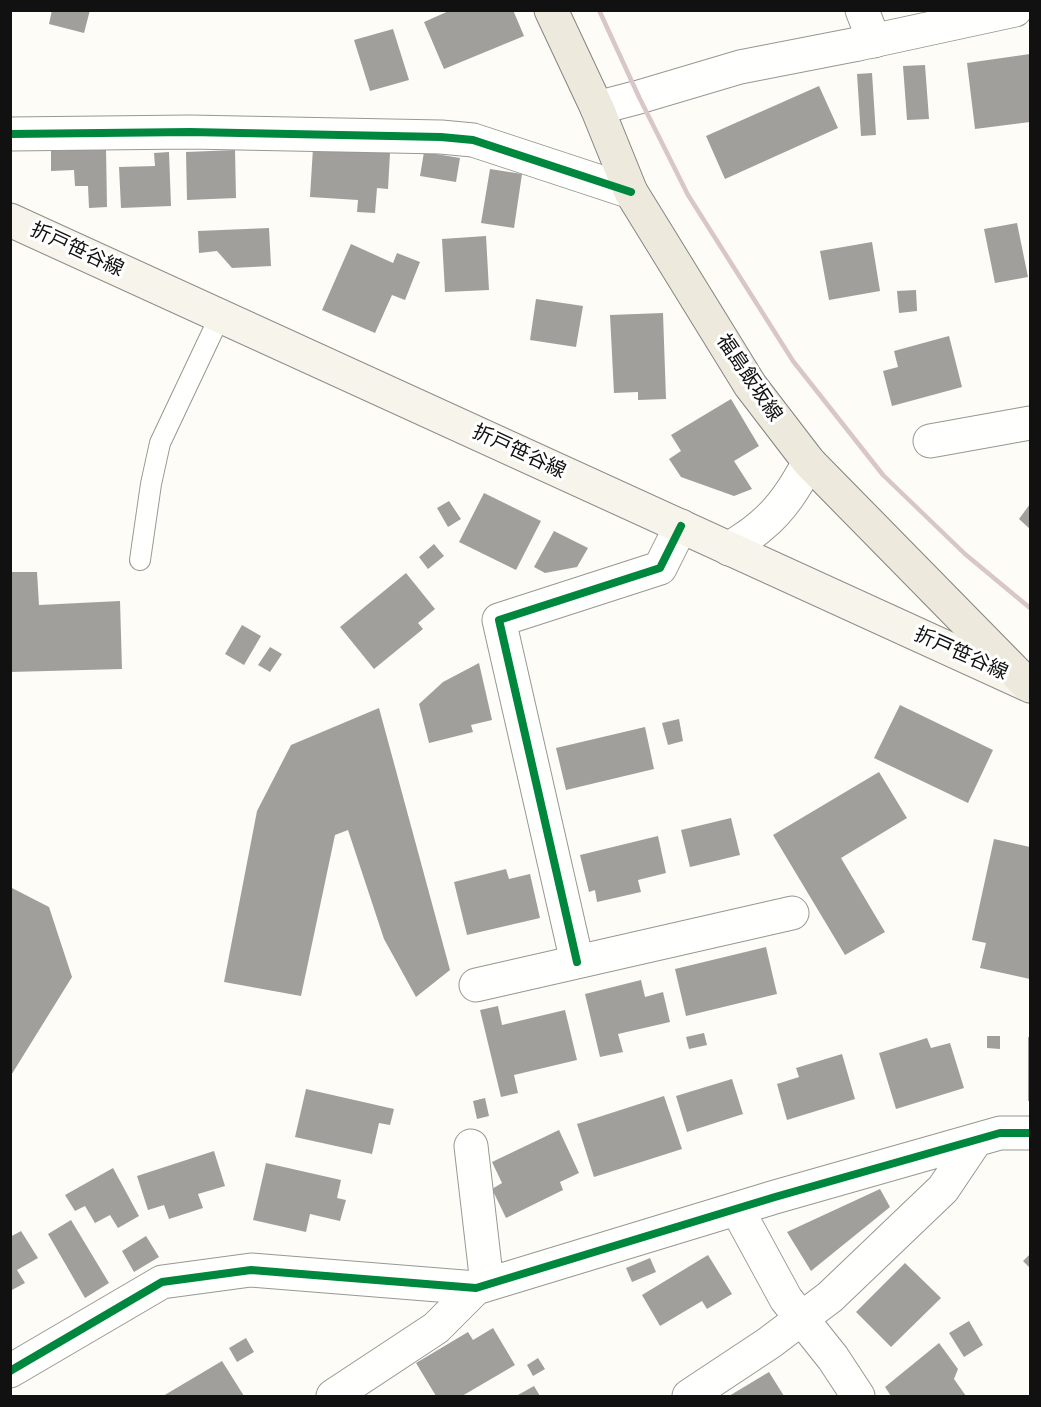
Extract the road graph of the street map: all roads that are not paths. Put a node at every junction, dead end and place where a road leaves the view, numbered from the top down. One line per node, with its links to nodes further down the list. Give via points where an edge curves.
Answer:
1 (551, 10): 5 (main road, 福島飯坂線)
2 (862, 10): 4 (street)
3 (1015, 10): 4 (street)
4 (866, 43): 5 (street, via 740,67)
5 (597, 108): 7 (main road, 福島飯坂線)
6 (10, 134): 7 (street, via 190,132 441,137 473,140)
7 (631, 192): 12 (main road, 福島飯坂線, via 750,385)
8 (10, 220): 9 (main road, 折戸笹谷線)
9 (220, 316): 13 (main road, 折戸笹谷線); 15 (lane, via 160,443)
10 (1030, 423): 11 (street)
11 (930, 441)
12 (809, 462): 14 (street, via 784,503); 16 (main road, 福島飯坂線)
13 (681, 526): 14 (main road, 折戸笹谷線); 18 (street, via 660,568 499,620)
14 (729, 549): 16 (main road, 折戸笹谷線)
15 (140, 560)
16 (1029, 685)
17 (792, 913): 18 (street)
18 (577, 962): 19 (street)
19 (476, 986)
20 (1030, 1133): 21 (street, via 1000,1133)
21 (976, 1140): 23 (street); 25 (street, via 943,1189 830,1297)
22 (471, 1146): 24 (street)
23 (737, 1209): 24 (street); 25 (street, via 786,1299)
24 (482, 1286): 26 (street, via 251,1270 162,1282); 27 (street, via 436,1328)
25 (802, 1318): 28 (street); 29 (street)
26 (10, 1371)
27 (333, 1396)
28 (689, 1396)
29 (858, 1396)

